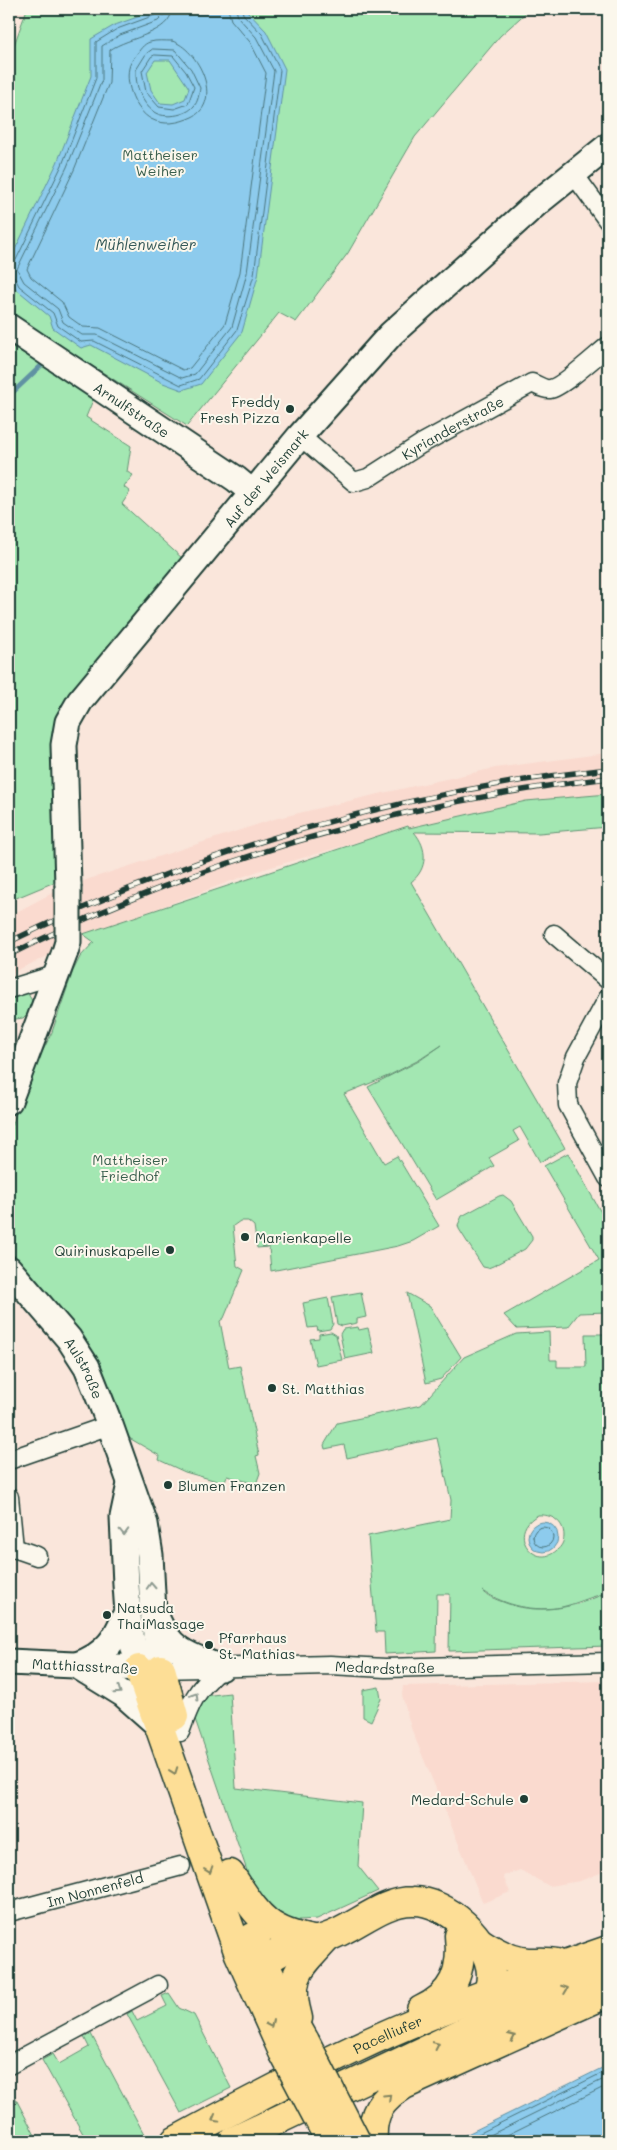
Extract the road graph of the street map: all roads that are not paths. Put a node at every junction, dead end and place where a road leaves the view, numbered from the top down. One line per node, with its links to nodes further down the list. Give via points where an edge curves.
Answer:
1 (608, 146): 2 (street, Auf der Weismark)
2 (573, 173): 3 (street); 6 (street, Auf der Weismark, via 391,334)
3 (608, 220)
4 (9, 327): 7 (street, Arnulfstraße)
5 (608, 346): 6 (street, Kyrianderstraße, via 562,383 551,389 532,382 421,444 368,478 354,482)
6 (300, 436): 7 (street, Auf der Weismark)
7 (253, 493): 9 (street, Auf der Weismark, bridge, via 80,701 68,722 64,745 68,942)
8 (554, 934): 10 (street)
9 (62, 963): 11 (street); 13 (street)
10 (608, 980)
11 (9, 989)
12 (608, 998): 14 (street, via 576,1057 567,1083 568,1105)
13 (9, 1101)
14 (608, 1178)
15 (9, 1269): 16 (street, Aulstraße, via 69,1339 87,1367)
16 (110, 1425): 17 (street); 18 (street, Aulstraße)
17 (9, 1460)
18 (130, 1484): 21 (street, one-way to 21, via 123,1517); 22 (street, Aulstraße, one-way to 18, via 145,1524)
19 (9, 1497): 20 (street, via 14,1548)
20 (38, 1556)
21 (128, 1609): 25 (street, via 110,1645 95,1657); 27 (street, via 129,1628)
22 (154, 1612): 26 (street, via 163,1634 176,1648 189,1657); 27 (street, Aulstraße)
23 (9, 1662): 25 (street, Matthiasstraße)
24 (608, 1662): 26 (street, Medardstraße, via 385,1668 330,1665)
25 (76, 1665): 27 (street, Matthiasstraße); 28 (street, one-way to 28, via 123,1694)
26 (221, 1668): 27 (street, Medardstraße); 28 (street, one-way to 26, via 201,1685)
27 (150, 1669): 28 (main road)
28 (169, 1729): 30 (main road); 35 (main road, one-way to 35)
29 (181, 1866): 31 (street, Im Nonnenfeld)
30 (230, 1874): 33 (main road, via 269,1925); 37 (main road)
31 (9, 1912)
32 (469, 1938): 33 (main road, via 464,1924 438,1906 423,1902 398,1903); 36 (main road, via 513,1959); 40 (main road, via 491,1972); 44 (main road, via 451,1985 440,2000 415,2012)
33 (317, 1944): 37 (main road, via 279,1952); 46 (main road, via 297,1973 292,1989)
34 (608, 1950): 36 (main road, Pacelliufer)
35 (239, 1954): 37 (main road); 42 (main road)
36 (567, 1964): 40 (main road, Pacelliufer)
37 (266, 1966): 42 (main road, via 257,1977); 46 (main road)
38 (608, 1972): 43 (main road, Pacelliufer, one-way to 38)
39 (158, 1985): 47 (street)
40 (489, 1992): 43 (main road); 44 (main road, Pacelliufer); 45 (main road)
41 (608, 1993): 45 (main road, one-way to 41)
42 (258, 1995): 46 (main road, one-way to 46)
43 (522, 2006): 45 (main road, Pacelliufer)
44 (396, 2031): 48 (main road, Pacelliufer, one-way to 48, via 355,2048)
45 (467, 2044): 49 (main road, Pacelliufer, one-way to 45); 52 (main road, one-way to 45, via 378,2109 390,2094)
46 (294, 2047): 50 (main road, bridge); 51 (main road, bridge)
47 (11, 2059)
48 (175, 2141)
49 (233, 2141)
50 (330, 2141)
51 (356, 2141)
52 (374, 2141)

